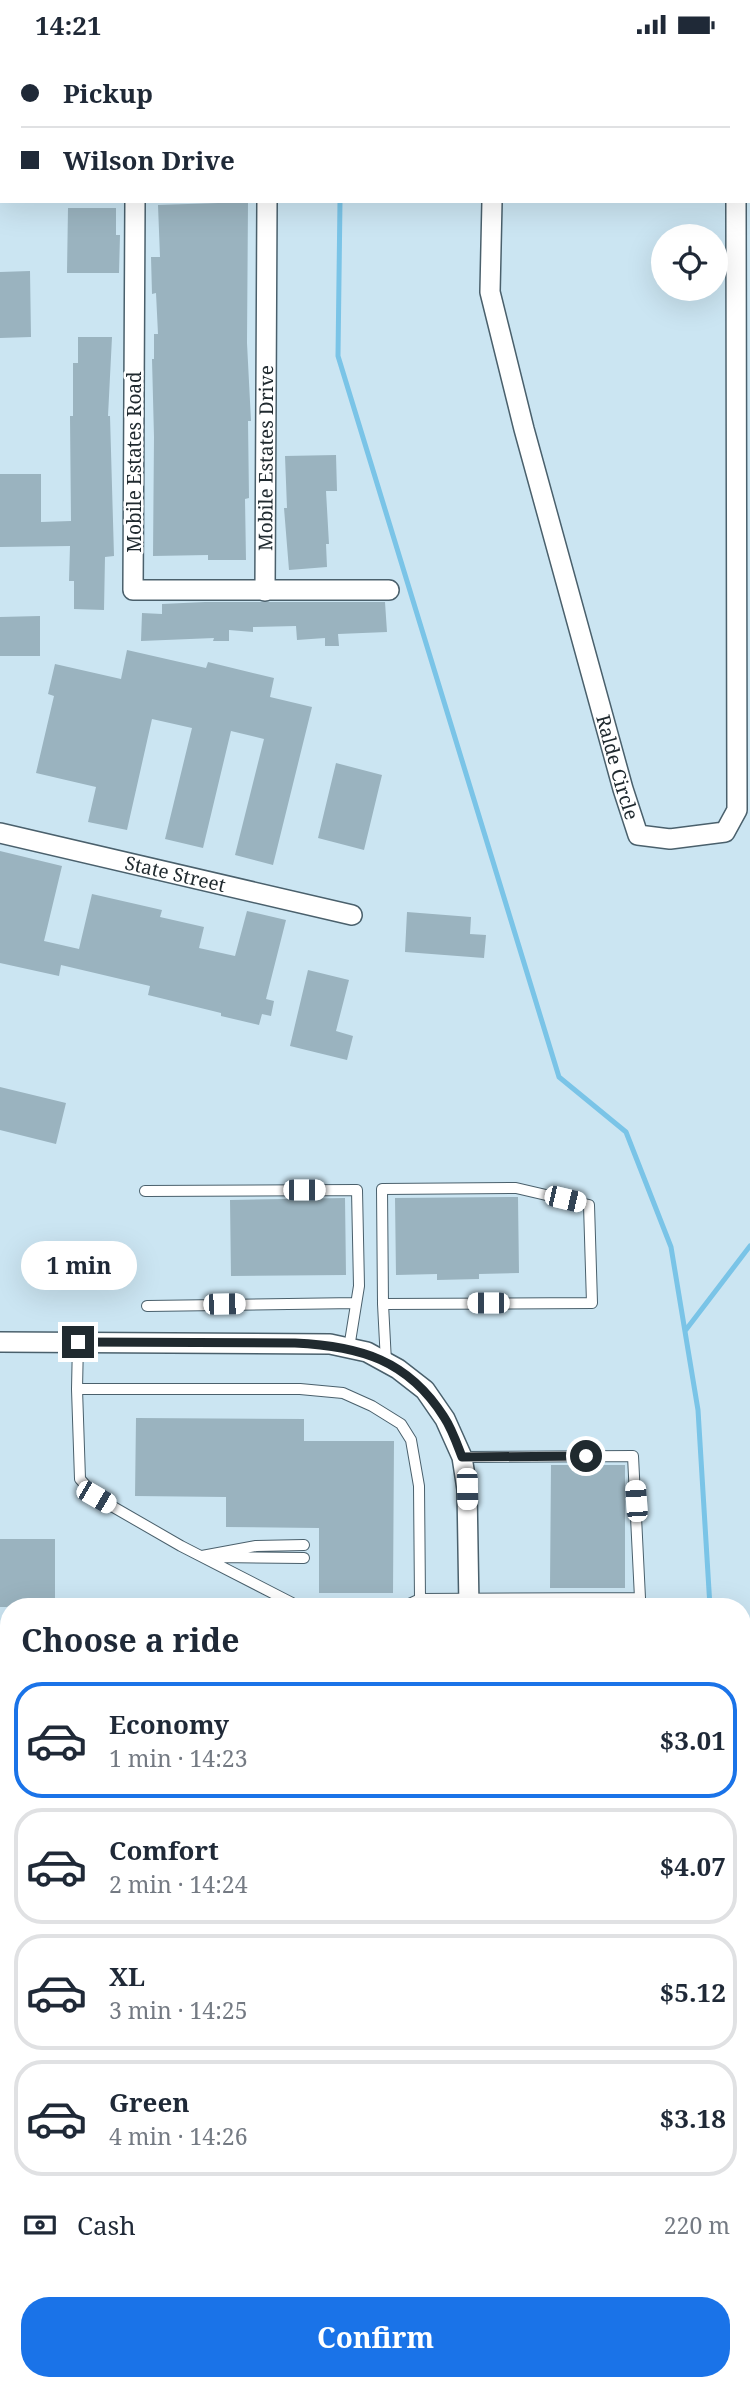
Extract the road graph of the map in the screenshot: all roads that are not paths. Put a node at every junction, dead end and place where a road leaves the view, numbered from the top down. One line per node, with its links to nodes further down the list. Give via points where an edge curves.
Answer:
1 (135, 203): 6 (street, Mobile Estates Road, via 133,590)
2 (267, 203): 6 (street, Mobile Estates Drive)
3 (492, 203): 4 (street, Ralde Circle, via 490,292 623,789 638,835 670,839 725,832 737,810)
4 (736, 203)
5 (389, 590): 6 (street)
6 (265, 591)
7 (0, 833): 8 (street, State Street)
8 (352, 915)
9 (145, 1191): 10 (lane, via 357,1190)
10 (356, 1303): 12 (lane); 15 (lane)
11 (383, 1304): 11 (lane, via 592,1303 589,1205 516,1188 382,1189); 16 (lane)
12 (147, 1306)
13 (0, 1342): 14 (street)
14 (78, 1342): 15 (street, via 295,1343); 17 (lane)
15 (349, 1349): 16 (street)
16 (386, 1362): 18 (street, via 425,1390)
17 (77, 1389): 20 (lane, via 80,1479 96,1497); 23 (lane, via 300,1389 343,1393 372,1406 401,1424 411,1440 419,1486)
18 (462, 1457): 24 (street, via 467,1489); 25 (lane, via 633,1456)
19 (304, 1545): 20 (lane, via 257,1546)
20 (202, 1556): 21 (lane); 22 (lane)
21 (304, 1557)
22 (283, 1598)
23 (420, 1598)
24 (468, 1598)
25 (640, 1598)

